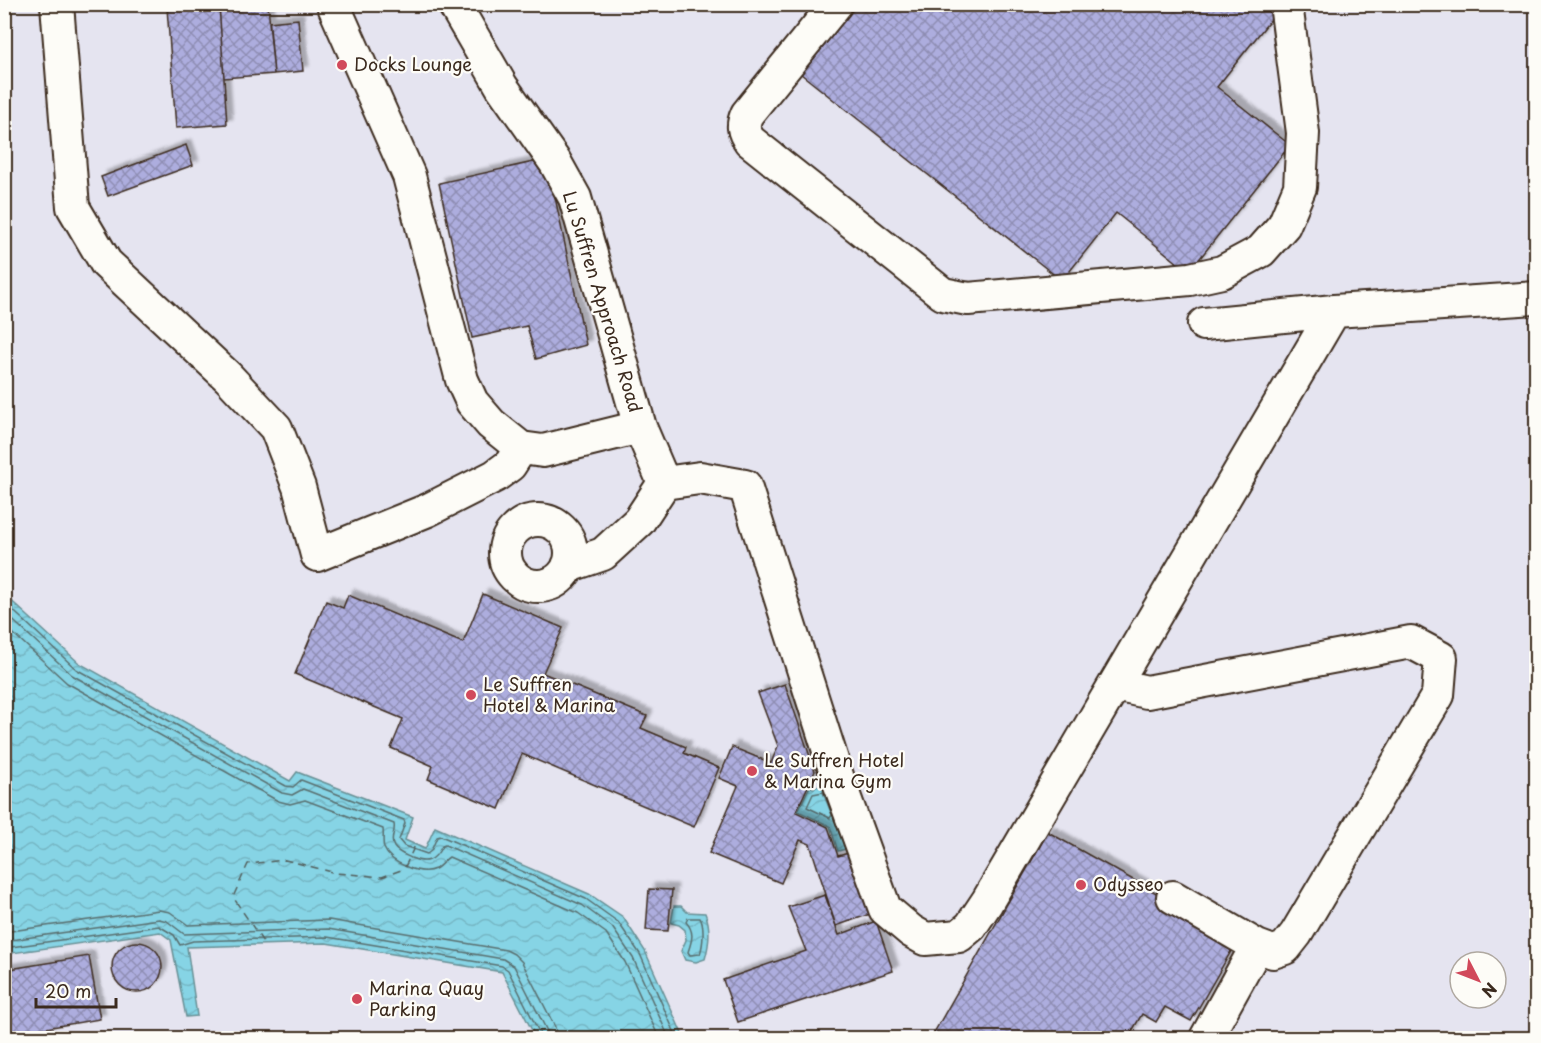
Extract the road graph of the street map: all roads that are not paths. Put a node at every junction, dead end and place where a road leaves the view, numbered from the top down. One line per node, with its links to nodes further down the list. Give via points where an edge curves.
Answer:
1 (57, 4): 10 (street, via 73,207 106,263 228,377 276,428 299,487 317,555 428,510 495,476 510,465)
2 (333, 4): 10 (street, via 409,176 462,380 472,402 491,424)
3 (454, 4): 9 (street, Lu Suffren Approach Road, via 501,87 555,162 575,198)
4 (836, 4): 5 (street, via 747,114 743,127 746,134 943,294 968,298 1190,279 1222,272 1261,251 1284,225 1300,187 1303,133)
5 (1286, 4)
6 (1536, 298): 7 (street)
7 (1334, 312): 8 (street); 13 (street)
8 (1204, 324)
9 (640, 427): 10 (street, via 543,451); 11 (street, Lu Suffren Approach Road)
10 (521, 448)
11 (664, 483): 12 (street, via 639,521 603,554); 13 (street, via 700,478 745,486 836,772 885,909 925,939 959,936 971,926)
12 (568, 566)
13 (1115, 686): 15 (street, via 1147,693 1411,642 1441,658 1438,695 1296,934 1285,948 1273,952)
14 (1173, 897): 15 (street)
15 (1257, 946): 16 (street)
16 (1206, 1038)

